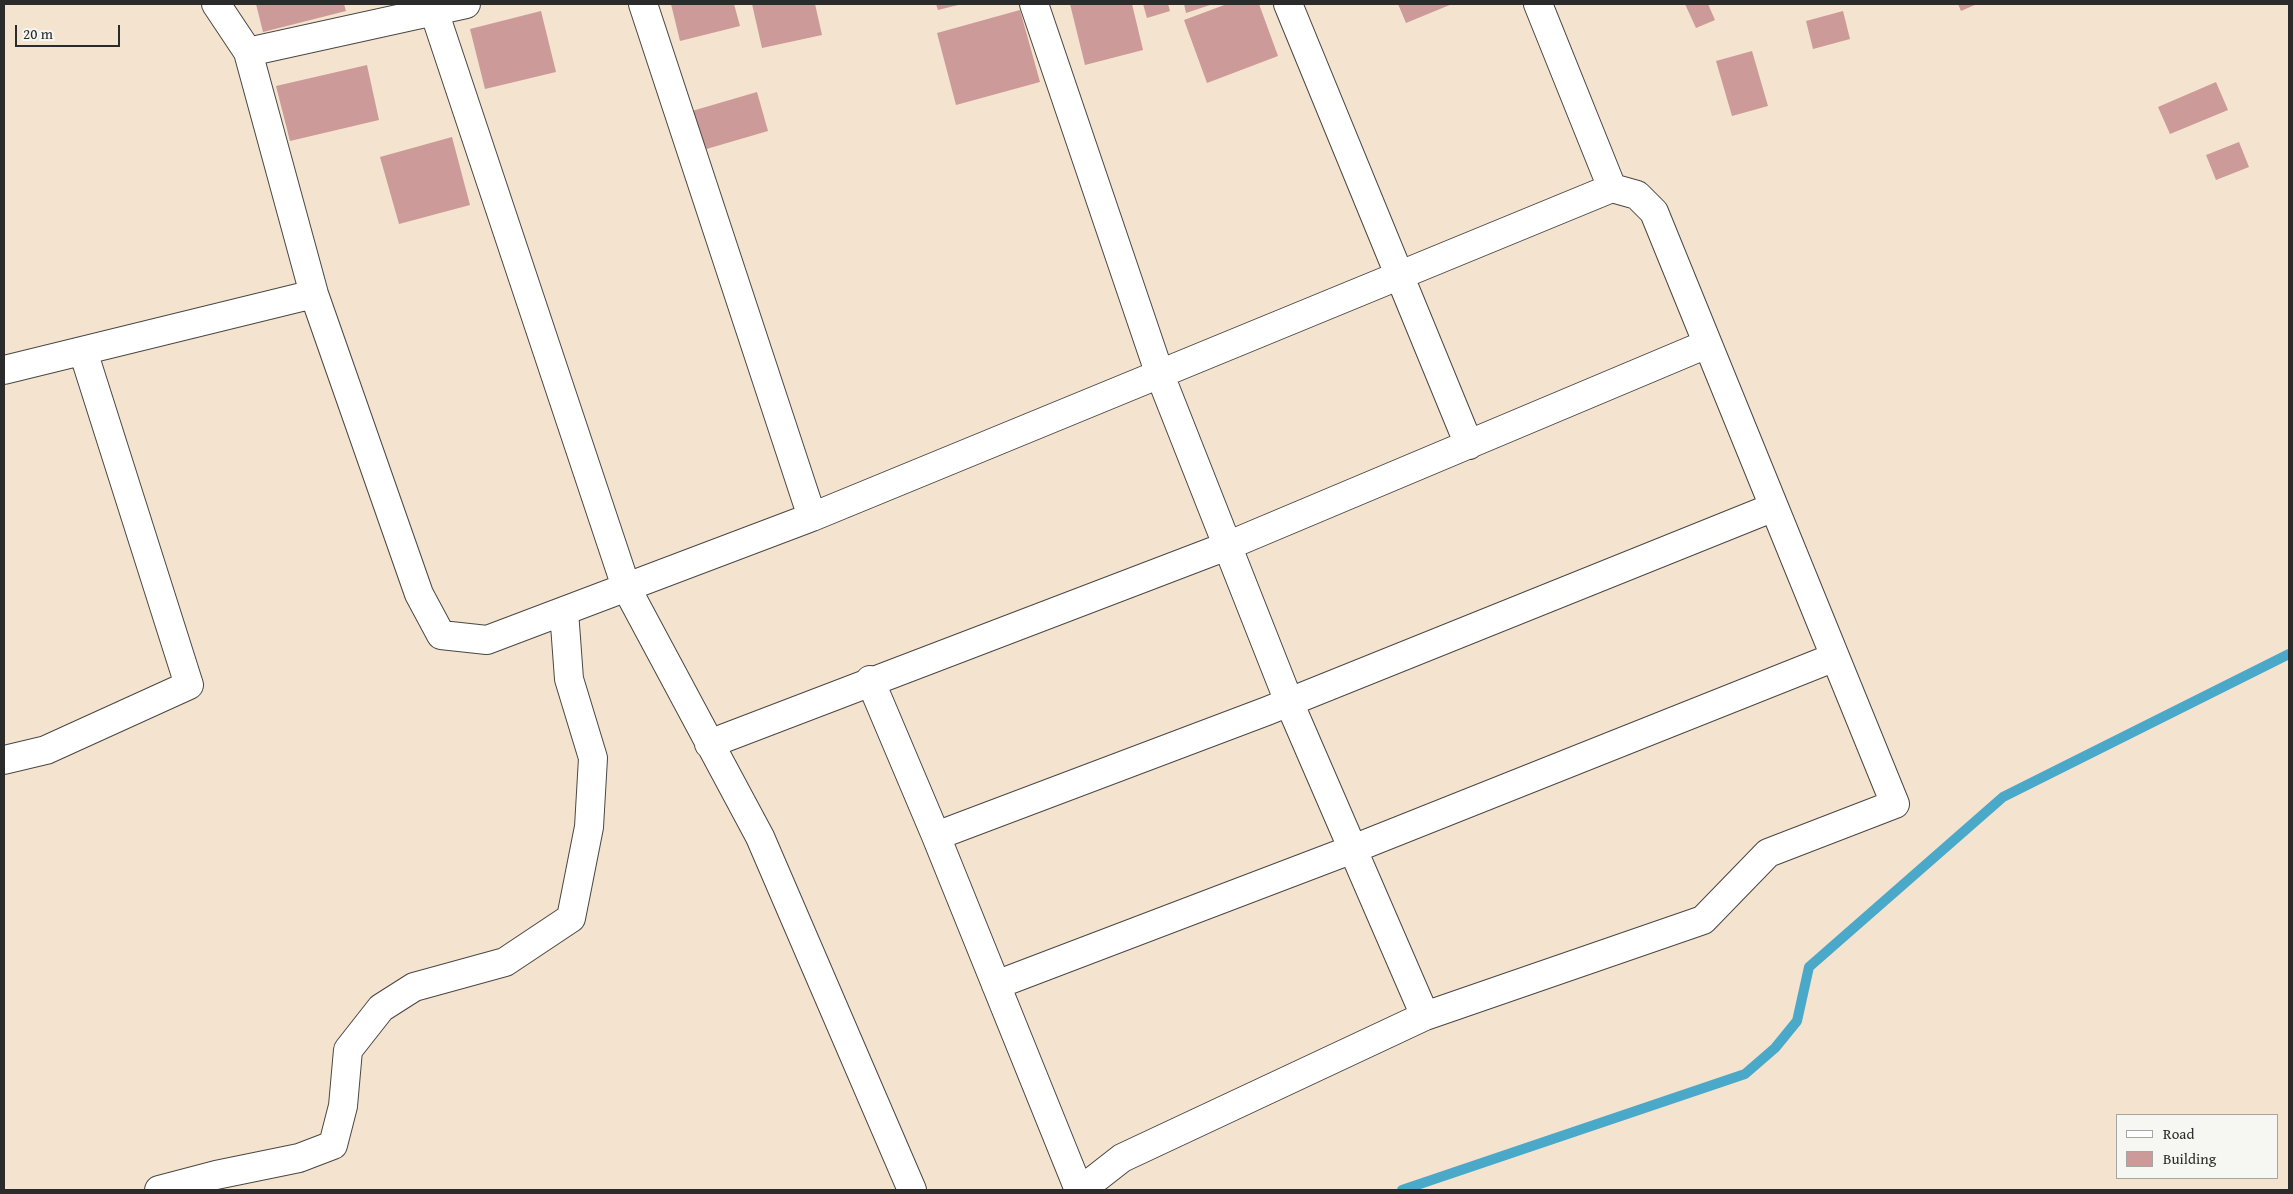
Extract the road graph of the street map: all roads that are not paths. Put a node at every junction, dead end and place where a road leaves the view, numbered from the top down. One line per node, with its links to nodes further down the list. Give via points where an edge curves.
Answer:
1 (216, 4): 8 (street)
2 (466, 4): 7 (street)
3 (643, 4): 18 (street)
4 (1034, 4): 15 (street)
5 (1288, 4): 10 (street)
6 (1538, 4): 9 (street)
7 (434, 11): 8 (street); 20 (street)
8 (248, 52): 11 (street)
9 (1612, 188): 10 (street); 12 (street, via 1637,195 1654,212)
10 (1399, 276): 15 (street); 16 (street)
11 (314, 294): 13 (street); 21 (street, via 419,594 442,634 487,640)
12 (1707, 344): 16 (street); 17 (street)
13 (82, 351): 14 (street); 26 (street, via 189,685 46,750)
14 (4, 370)
15 (1160, 375): 18 (street); 19 (street)
16 (1469, 445): 19 (street)
17 (1774, 507): 22 (street); 24 (street)
18 (812, 517): 20 (street)
19 (1227, 546): 23 (street); 24 (street)
20 (626, 587): 21 (street); 25 (street)
21 (564, 610): 31 (street, via 569,679 593,758 589,827 571,918 504,962 414,987 381,1008 348,1050 343,1106 334,1145 299,1158)
22 (1835, 657): 28 (street); 30 (street, via 1894,804 1768,853 1702,920)
23 (870, 680): 25 (street); 27 (street)
24 (1289, 702): 27 (street); 28 (street)
25 (709, 744): 32 (street, via 760,837)
26 (4, 760)
27 (936, 836): 29 (street)
28 (1353, 849): 29 (street); 30 (street)
29 (996, 985): 33 (street)
30 (1425, 1016): 33 (street, via 1122,1158)
31 (159, 1190)
32 (912, 1190)
33 (1080, 1190)

